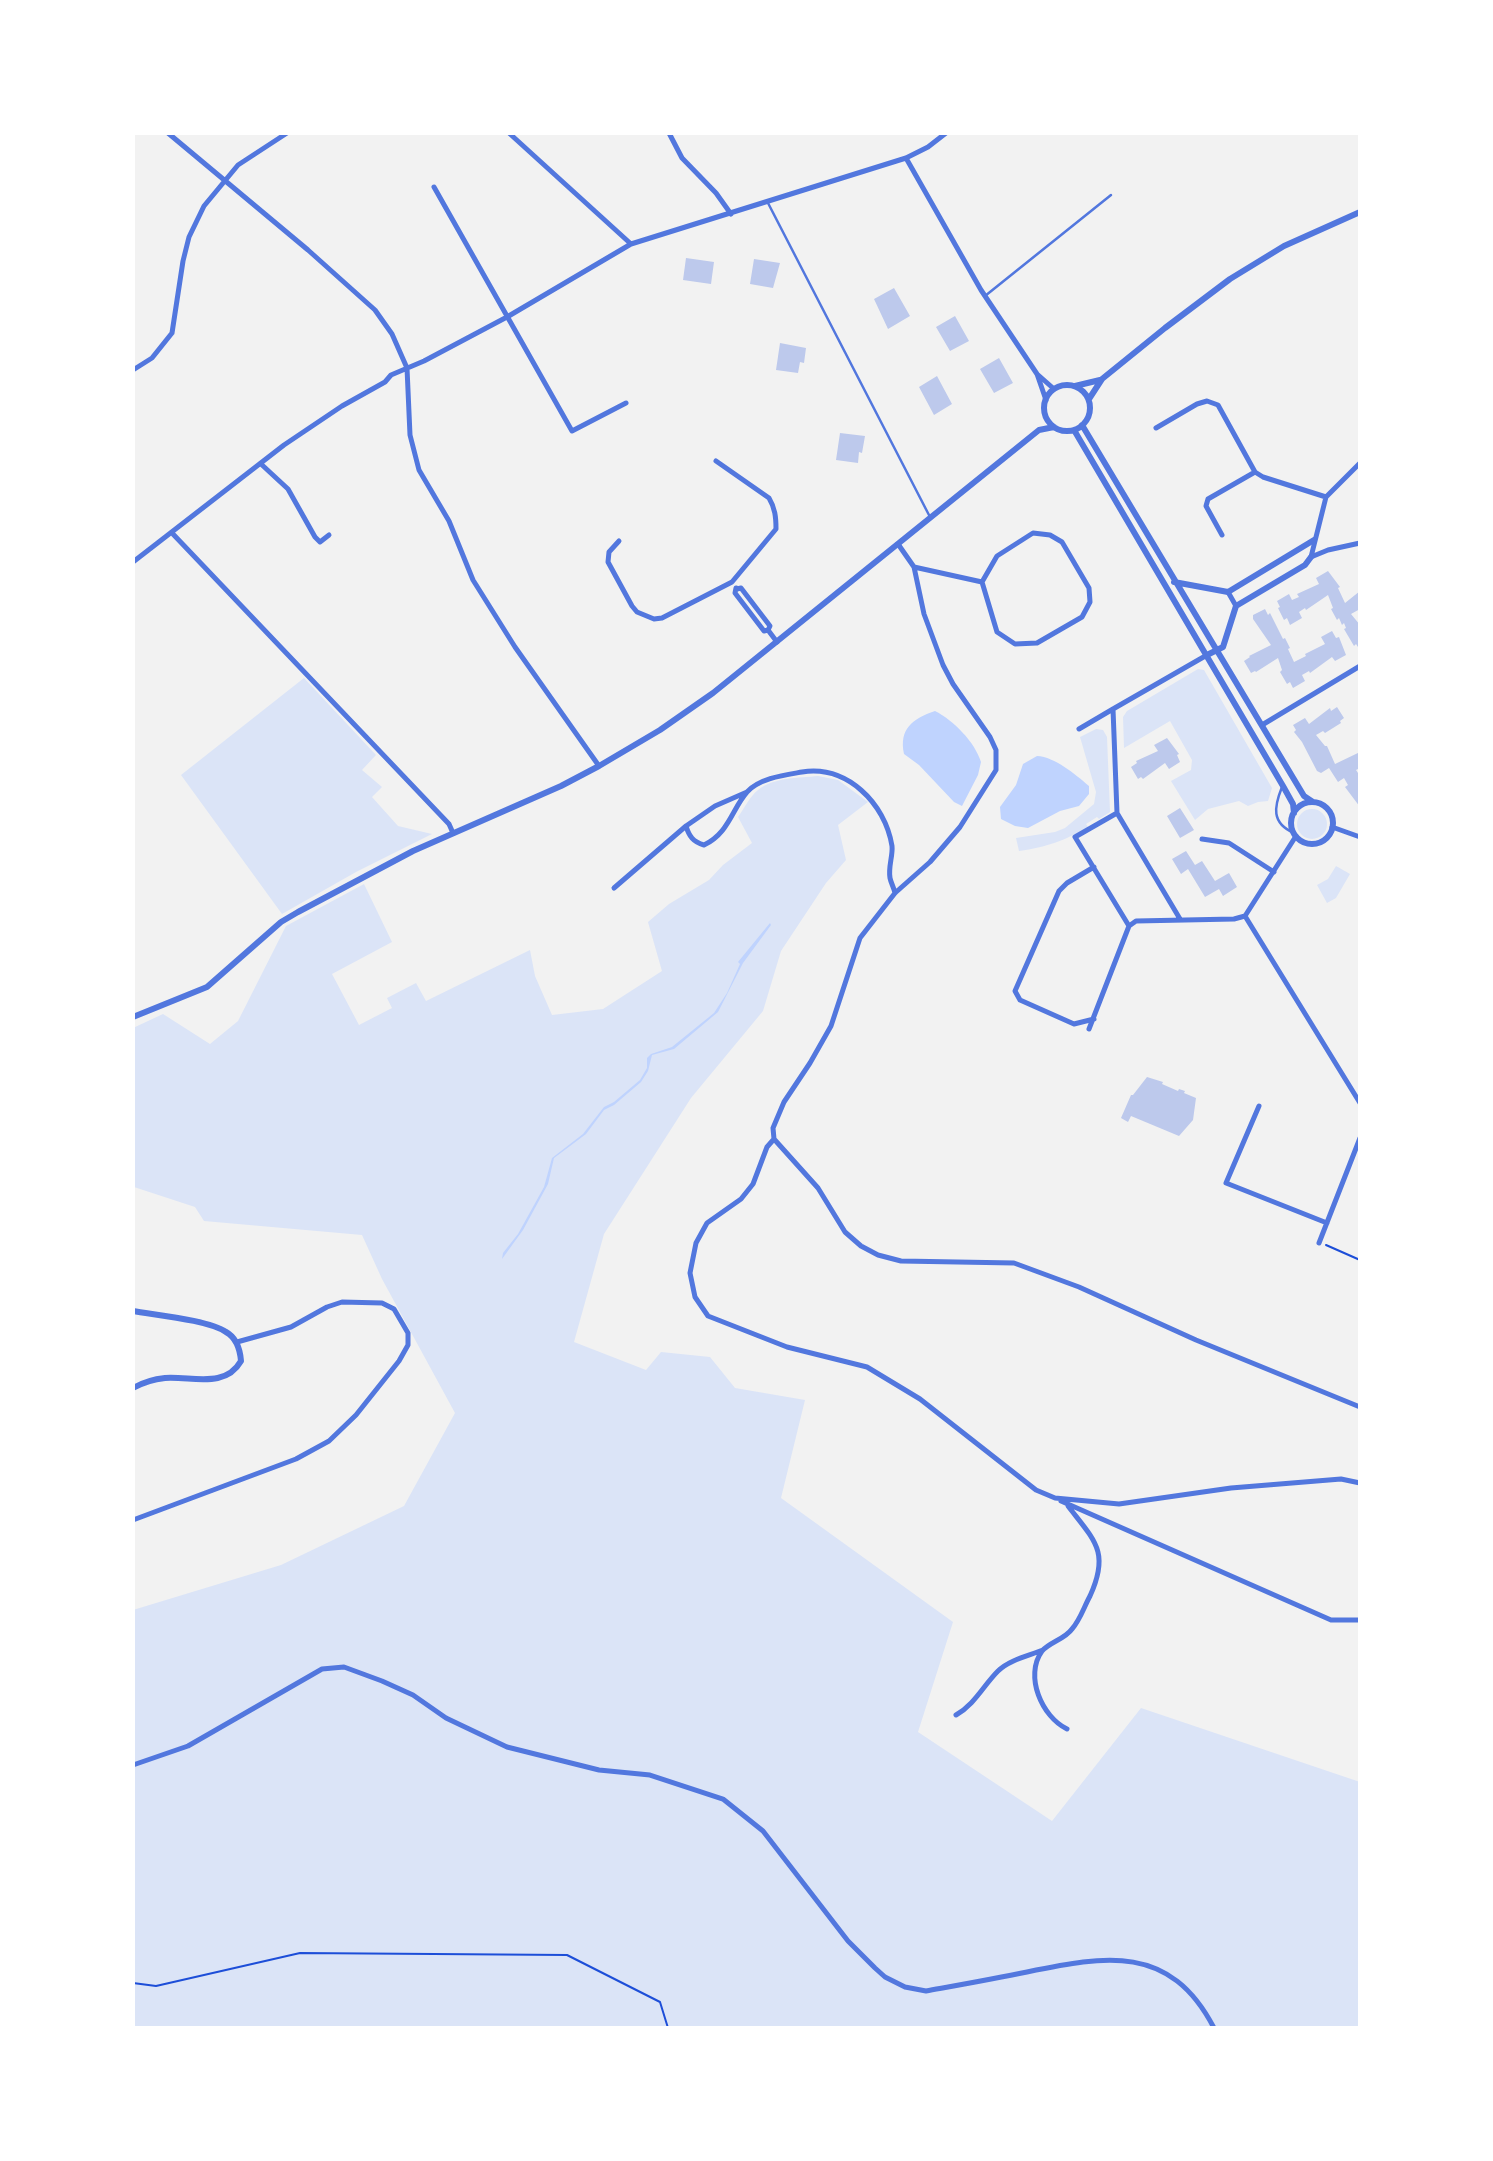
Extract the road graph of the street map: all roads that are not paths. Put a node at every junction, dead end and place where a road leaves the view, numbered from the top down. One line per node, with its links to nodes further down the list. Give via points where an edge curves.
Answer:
1 (168, 133): 7 (street)
2 (287, 133): 7 (street, via 247,158)
3 (509, 133): 13 (street)
4 (669, 133): 12 (street, via 682,158)
5 (946, 133): 6 (street)
6 (906, 158): 10 (street); 14 (street)
7 (225, 179): 16 (street, via 375,310); 17 (street, via 204,206 189,237 172,333 152,358)
8 (434, 187): 15 (street)
9 (1111, 195): 14 (lane)
10 (768, 203): 12 (street); 36 (lane)
11 (1360, 212): 19 (street, via 1284,246 1230,279)
12 (731, 214): 13 (street)
13 (631, 244): 15 (street)
14 (985, 296): 18 (street)
15 (507, 317): 16 (street); 24 (street, via 572,431)
16 (407, 368): 33 (street, via 342,406); 60 (street, via 410,435 419,470 449,521 473,580)
17 (133, 370)
18 (1037, 373): 21 (street); 23 (street)
19 (1102, 379): 20 (street); 22 (street)
20 (1074, 386): 21 (street); 22 (street)
21 (1054, 389): 23 (street)
22 (1088, 399): 26 (street, via 1090,407)
23 (1046, 400): 25 (street)
24 (626, 403)
25 (1045, 414): 27 (street); 29 (street)
26 (1082, 425): 30 (street); 47 (street)
27 (1054, 427): 29 (street); 30 (street)
28 (1156, 428): 34 (street, via 1197,404 1217,405)
29 (1039, 430): 36 (street)
30 (1074, 430): 50 (street)
31 (716, 461): 48 (street, via 769,498 776,517 776,529)
32 (1360, 463): 35 (street)
33 (261, 464): 37 (street); 38 (street, via 288,489 315,537 320,542)
34 (1255, 472): 35 (street); 39 (street, via 1208,499 1206,506)
35 (1326, 497): 40 (street)
36 (931, 518): 42 (street)
37 (172, 533): 45 (street); 68 (street)
38 (329, 535)
39 (1223, 535)
40 (1314, 540): 44 (street); 51 (street)
41 (619, 541): 48 (street, via 609,552 608,562 632,606 645,616 662,618)
42 (898, 544): 46 (street); 53 (street)
43 (1360, 544): 44 (street)
44 (1311, 557): 52 (street)
45 (133, 562)
46 (914, 567): 49 (street); 75 (street, via 924,614 943,665 990,737 996,750 996,770 960,827)
47 (1176, 581): 50 (street); 51 (street); 54 (street)
48 (732, 582): 53 (street, via 770,626)
49 (982, 582): 49 (street, via 997,632 1015,644 1037,643 1082,617 1090,602 1089,588 1062,542 1050,535 1033,534 997,556)
50 (1167, 587): 55 (street)
51 (1228, 592): 52 (street)
52 (1236, 606): 54 (street, via 1223,648)
53 (777, 642): 60 (street, via 660,730)
54 (1218, 651): 55 (street); 58 (street)
55 (1207, 655): 57 (street); 61 (street)
56 (1360, 666): 58 (street)
57 (1113, 709): 59 (street); 64 (street)
58 (1262, 724): 63 (street, via 1304,796)
59 (1079, 729)
60 (599, 766): 68 (street)
61 (1283, 786): 65 (street); 69 (lane, via 1278,821)
62 (748, 791): 66 (street); 66 (street, via 710,842 696,842); 75 (street, via 779,776 809,771 839,775 863,790 881,816 892,846 890,877)
63 (1313, 802): 65 (street); 67 (street, via 1326,807)
64 (1117, 813): 72 (street, via 1075,837); 77 (street)
65 (1294, 813): 69 (street)
66 (686, 826): 74 (street)
67 (1332, 827): 69 (street, via 1317,843); 70 (street)
68 (453, 833): 79 (street, via 281,922 206,987)
69 (1295, 835): 73 (street)
70 (1360, 837)
71 (1202, 839): 73 (street, via 1229,842)
72 (1094, 867): 78 (street); 80 (street, via 1059,891 1015,991 1020,1000 1074,1024)
73 (1274, 872): 76 (street)
74 (614, 888)
75 (895, 893): 85 (street, via 860,938 831,1026 784,1102 773,1128)
76 (1245, 916): 77 (street); 82 (street)
77 (1180, 919): 78 (street, via 1136,921)
78 (1129, 926): 80 (street)
79 (133, 1017)
80 (1094, 1019): 81 (street)
81 (1090, 1029)
82 (1360, 1103)
83 (1259, 1106): 86 (street, via 1226,1184)
84 (1360, 1138): 86 (street)
85 (774, 1139): 91 (street, via 818,1188 845,1231 878,1255 901,1261 1014,1263); 93 (street, via 753,1184 741,1199 707,1223 696,1243 690,1273 695,1297 708,1316 788,1347 867,1367 920,1399 1036,1490)
86 (1327, 1223): 87 (street)
87 (1319, 1242)
88 (133, 1311): 89 (street, via 204,1324 226,1331)
89 (237, 1342): 90 (street, via 241,1361 222,1378 164,1378); 95 (street, via 291,1327 342,1302 382,1303 394,1309 408,1334 399,1361 329,1441 296,1459)
90 (133, 1388)
91 (1360, 1407)
92 (1360, 1483): 93 (street, via 1341,1479 1245,1487 1119,1504)
93 (1055, 1498): 94 (street)
94 (1066, 1503): 96 (street, via 1331,1620); 97 (street, via 1086,1529 1101,1562 1071,1631)
95 (133, 1520)
96 (1360, 1620)
97 (1043, 1650): 98 (street, via 998,1671 973,1703); 99 (street, via 1036,1666 1037,1689 1051,1718)
98 (956, 1715)
99 (1067, 1729)
100 (133, 1765): 101 (street, via 188,1746 322,1669 344,1667 413,1695 446,1718 507,1747 599,1770 650,1775 723,1799 763,1831 848,1941 885,1977 905,1987 926,1991 1077,1962 1122,1959 1147,1964 1180,1982)
101 (1213, 2028)

